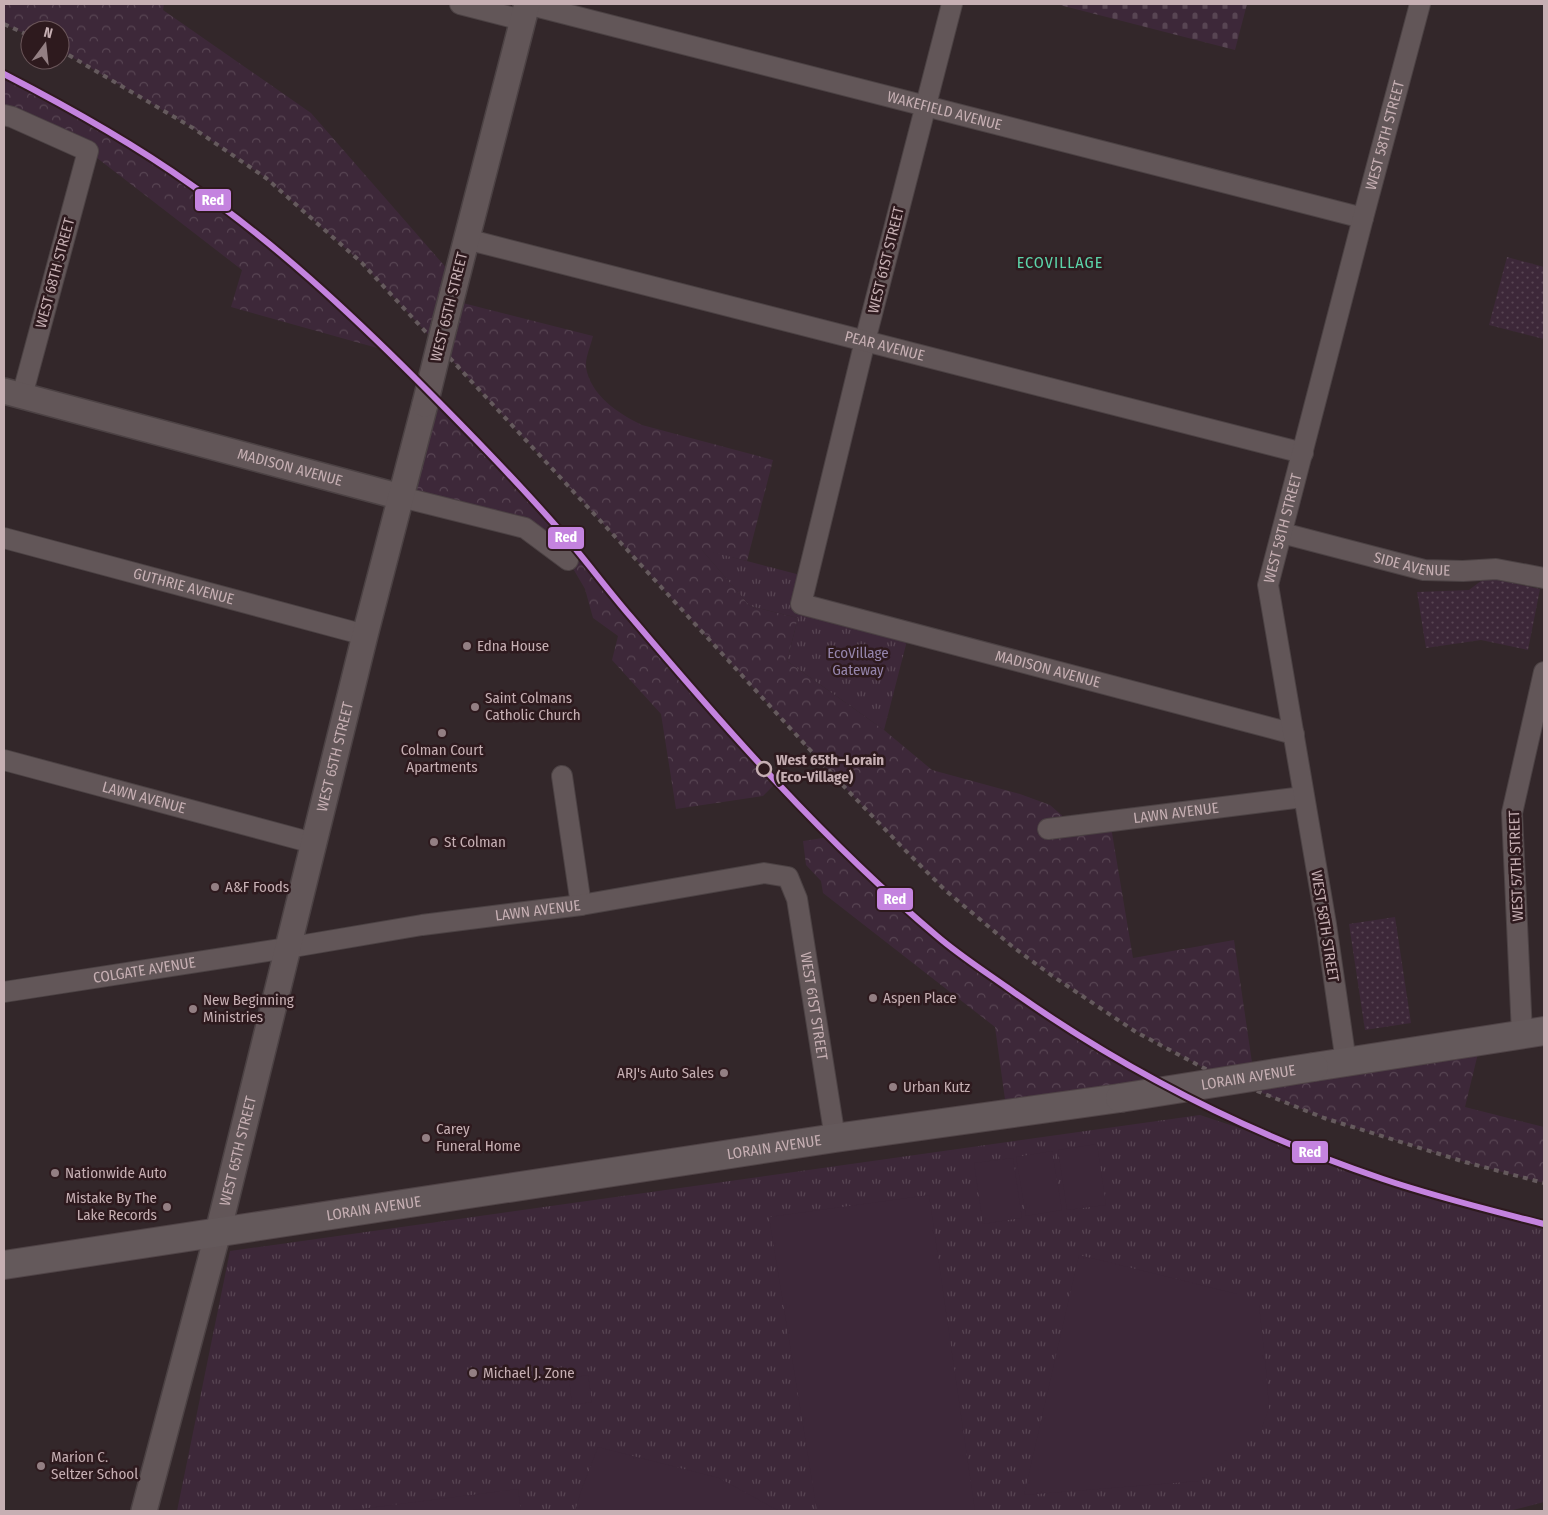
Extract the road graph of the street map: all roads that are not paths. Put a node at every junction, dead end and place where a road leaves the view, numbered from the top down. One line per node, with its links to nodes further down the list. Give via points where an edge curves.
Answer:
1 (460, 4): 4 (street, WAKEFIELD AVENUE)
2 (952, 4): 5 (street, WEST 61ST STREET)
3 (1420, 4): 7 (street, WEST 58TH STREET)
4 (525, 10): 5 (street, WAKEFIELD AVENUE); 8 (street, WEST 65TH STREET)
5 (926, 106): 7 (street, WAKEFIELD AVENUE); 9 (street, WEST 61ST STREET)
6 (4, 115): 10 (street, WEST 68TH STREET, via 88,151)
7 (1363, 218): 11 (street, WEST 58TH STREET)
8 (466, 239): 9 (street, PEAR AVENUE); 12 (street, WEST 65TH STREET, bridge)
9 (865, 341): 11 (street, PEAR AVENUE); 17 (street, WEST 61ST STREET)
10 (13, 393): 12 (street, MADISON AVENUE)
11 (1303, 454): 13 (street, WEST 58TH STREET)
12 (401, 498): 15 (street, MADISON AVENUE, via 525,528); 18 (street, WEST 65TH STREET)
13 (1282, 533): 16 (street, SIDE AVENUE, via 1424,570 1496,569); 20 (street, WEST 58TH STREET, via 1268,586)
14 (4, 538): 18 (street, GUTHRIE AVENUE)
15 (568, 560)
16 (1544, 578)
17 (801, 604): 20 (street, MADISON AVENUE)
18 (364, 635): 25 (street, WEST 65TH STREET)
19 (1544, 672): 30 (street, WEST 57TH STREET, via 1512,813)
20 (1294, 734): 23 (street, WEST 58TH STREET)
21 (4, 760): 25 (street, LAWN AVENUE)
22 (562, 776): 27 (street)
23 (1303, 797): 24 (street, LAWN AVENUE); 31 (street, WEST 58TH STREET)
24 (1048, 829)
25 (313, 843): 28 (street, WEST 65TH STREET)
26 (788, 877): 27 (street, LAWN AVENUE, via 764,874); 32 (street, WEST 61ST STREET, via 797,899)
27 (581, 905): 28 (street, LAWN AVENUE, via 422,925)
28 (287, 948): 29 (street, COLGATE AVENUE); 33 (street, WEST 65TH STREET)
29 (4, 992)
30 (1533, 1032): 31 (main road, LORAIN AVENUE)
31 (1346, 1062): 32 (main road, LORAIN AVENUE, bridge)
32 (834, 1138): 33 (main road, LORAIN AVENUE)
33 (218, 1232): 34 (main road, LORAIN AVENUE); 35 (street, WEST 65TH STREET)
34 (4, 1265)
35 (144, 1511)

